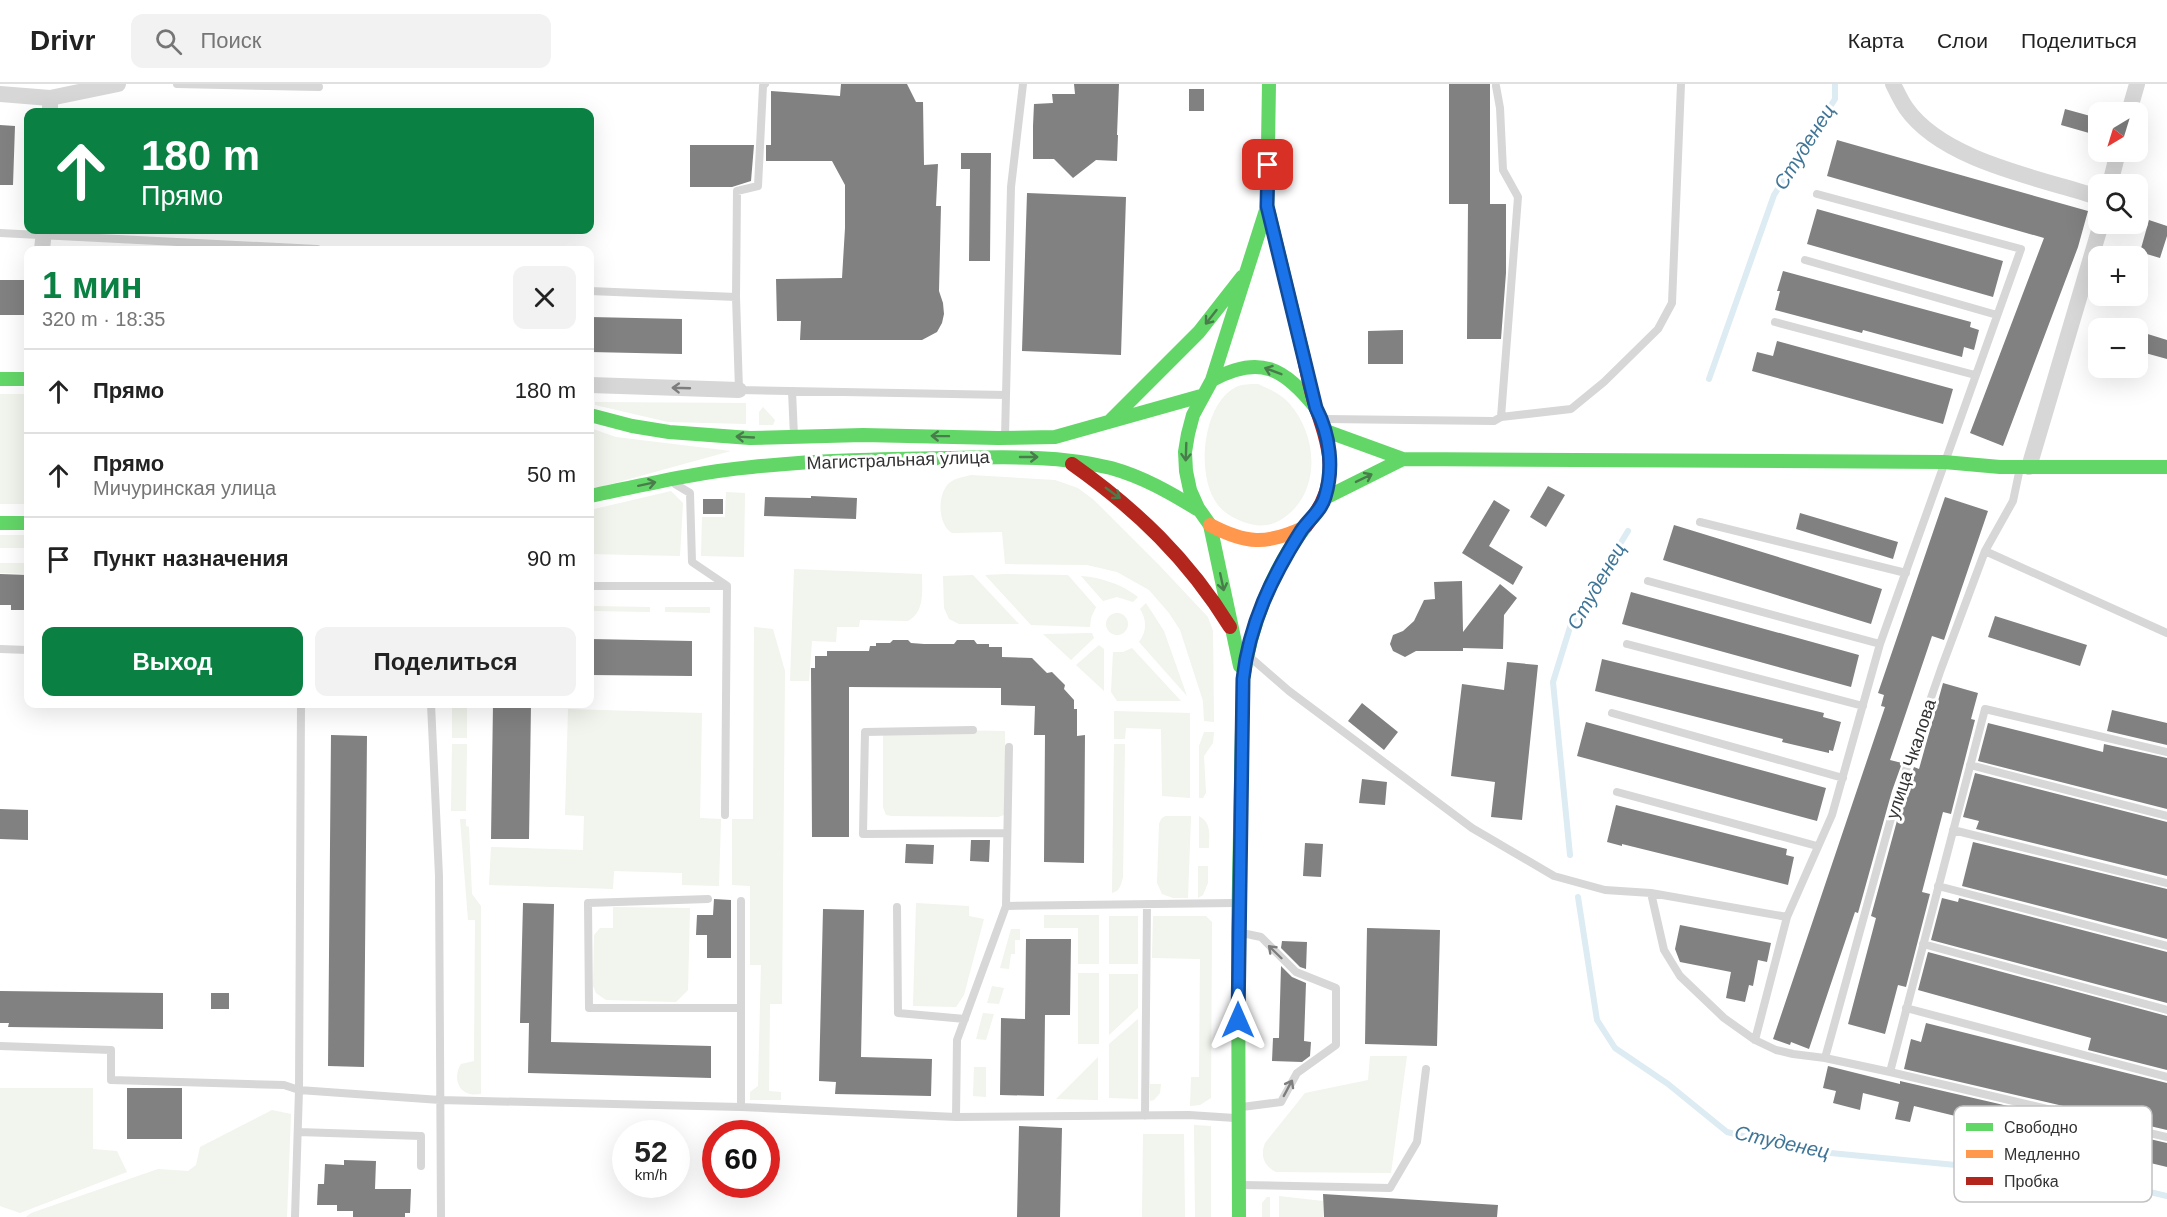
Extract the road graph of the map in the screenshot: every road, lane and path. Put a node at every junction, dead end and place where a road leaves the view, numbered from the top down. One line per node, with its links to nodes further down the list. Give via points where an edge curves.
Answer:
1 (118, 84): 13 (street)
2 (177, 84): 10 (lane)
3 (765, 84): 24 (lane, via 758,186 736,191)
4 (1023, 84): 34 (lane, via 1011,187)
5 (1269, 84): 16 (main road)
6 (1681, 84): 37 (lane, via 1672,303 1658,329 1571,409)
7 (1893, 84): 15 (street, via 1906,109 1953,147 1979,161)
8 (2137, 84): 12 (street)
9 (1496, 86): 37 (lane, via 1503,170 1518,197)
10 (319, 87)
11 (0, 94): 13 (street)
12 (2132, 102)
13 (50, 105)
14 (1817, 194): 25 (lane, via 2021,249)
15 (2088, 194)
16 (1267, 206): 22 (main road); 38 (main road)
17 (0, 233): 19 (lane)
18 (2098, 234): 46 (street, улица Чкалова)
19 (43, 238): 20 (lane)
20 (242, 246)
21 (1805, 260): 25 (lane)
22 (1247, 271): 30 (main road); 39 (main road, one-way to 39, via 1199,332)
23 (594, 291): 24 (lane)
24 (736, 297): 32 (lane)
25 (1997, 315): 27 (lane)
26 (1775, 322): 27 (lane)
27 (1975, 375): 45 (lane)
28 (0, 379): 29 (main road)
29 (24, 379)
30 (1212, 380): 35 (main road); 38 (main road, one-way to 30, via 1302,389 1269,368 1243,366)
31 (594, 385): 32 (street, one-way to 31)
32 (739, 390): 33 (lane)
33 (792, 391): 34 (lane); 40 (lane)
34 (1006, 395): 41 (lane)
35 (1201, 396): 39 (main road, Магистральная улица); 51 (main road, one-way to 51, via 1192,416 1186,466)
36 (594, 416): 40 (main road, Магистральная улица, one-way to 36, via 669,432)
37 (1501, 417): 38 (lane, via 1494,421)
38 (1321, 419): 44 (main road); 50 (main road, via 1331,460)
39 (1108, 423): 41 (main road, Магистральная улица, via 1055,437)
40 (794, 437): 41 (main road, Магистральная улица, one-way to 40)
41 (1002, 438): 42 (main road)
42 (999, 457): 43 (main road, Магистральная улица, one-way to 43); 48 (main road, Магистральная улица, via 865,459 750,467)
43 (1065, 459): 51 (main road, Магистральная улица, via 1124,471 1156,484); 62 (main road, one-way to 62, via 1119,498 1167,542 1200,581)
44 (1403, 459): 45 (main road); 50 (main road, one-way to 44)
45 (1944, 462): 46 (main road); 58 (lane)
46 (2025, 467): 47 (main road); 57 (lane, улица Чкалова, via 2013,501)
47 (2167, 467)
48 (668, 480): 49 (main road, Магистральная улица, one-way to 48); 61 (lane, via 690,493 692,562)
49 (594, 495)
50 (1325, 498): 56 (main road)
51 (1197, 509): 55 (main road)
52 (1700, 522): 58 (lane)
53 (0, 523): 54 (main road)
54 (24, 523)
55 (1210, 525): 56 (main road, via 1243,541 1265,543); 62 (main road, one-way to 62)
56 (1303, 528): 68 (main road, via 1276,573 1256,617)
57 (1985, 551): 63 (lane); 104 (lane, улица Чкалова, via 1898,793)
58 (1906, 573): 65 (lane)
59 (1648, 581): 65 (lane)
60 (594, 586): 61 (lane)
61 (727, 586): 80 (lane)
62 (1232, 630): 69 (main road)
63 (2167, 633)
64 (1627, 644): 70 (lane)
65 (1880, 644): 70 (lane)
66 (0, 650): 67 (lane)
67 (24, 650)
68 (1246, 653): 69 (main road); 87 (lane, via 1289,691 1472,828 1554,876 1605,890)
69 (1243, 679): 90 (main road)
70 (1863, 706): 78 (lane)
71 (302, 708): 108 (lane)
72 (431, 708): 109 (lane, via 439,876)
73 (1612, 713): 78 (lane)
74 (973, 730): 83 (lane, via 865,732 863,834)
75 (1009, 747): 83 (lane)
76 (2167, 752): 77 (lane, via 1985,709)
77 (1970, 765): 81 (lane); 82 (lane)
78 (1843, 778): 84 (lane)
79 (1617, 792): 84 (lane)
80 (724, 815)
81 (2167, 816)
82 (1953, 830): 85 (lane); 86 (lane)
83 (1008, 833): 92 (lane)
84 (1817, 846): 94 (lane)
85 (2167, 883)
86 (1938, 886): 96 (lane); 97 (lane)
87 (1651, 893): 94 (lane); 102 (lane, via 1664,950 1680,976 1724,1018)
88 (708, 899): 98 (lane, via 588,903 589,1008)
89 (741, 901): 98 (lane)
90 (1240, 902): 91 (lane); 95 (main road)
91 (1147, 904): 92 (lane); 113 (lane)
92 (1006, 906): 101 (lane)
93 (897, 907): 101 (lane, via 898,1013)
94 (1787, 917): 102 (lane)
95 (1238, 932): 112 (main road); 112 (lane, one-way to 95, via 1281,1102 1297,1073 1336,1045 1336,988 1296,972 1261,937)
96 (1923, 944): 99 (lane); 100 (lane)
97 (2167, 946)
98 (741, 1008): 111 (lane)
99 (1906, 1008): 106 (lane); 107 (lane)
100 (2167, 1010)
101 (965, 1019): 114 (lane, via 957,1040)
102 (1755, 1040): 104 (lane, via 1776,1050)
103 (0, 1046): 108 (lane, via 111,1050 111,1080 284,1084)
104 (1825, 1058): 106 (lane)
105 (1426, 1069): 119 (lane, via 1417,1142 1390,1188)
106 (1890, 1072): 110 (lane)
107 (2167, 1077)
108 (299, 1090): 109 (lane); 115 (lane)
109 (440, 1100): 111 (lane); 121 (lane)
110 (2035, 1106)
111 (741, 1107): 114 (lane)
112 (1239, 1112): 113 (lane); 119 (main road)
113 (1145, 1116): 114 (lane)
114 (956, 1117)
115 (298, 1132): 118 (lane, via 421,1136); 120 (lane)
116 (2152, 1133): 117 (lane)
117 (2167, 1137)
118 (422, 1166)
119 (1239, 1185): 122 (main road)
120 (296, 1217)
121 (441, 1217)
122 (1239, 1217)

